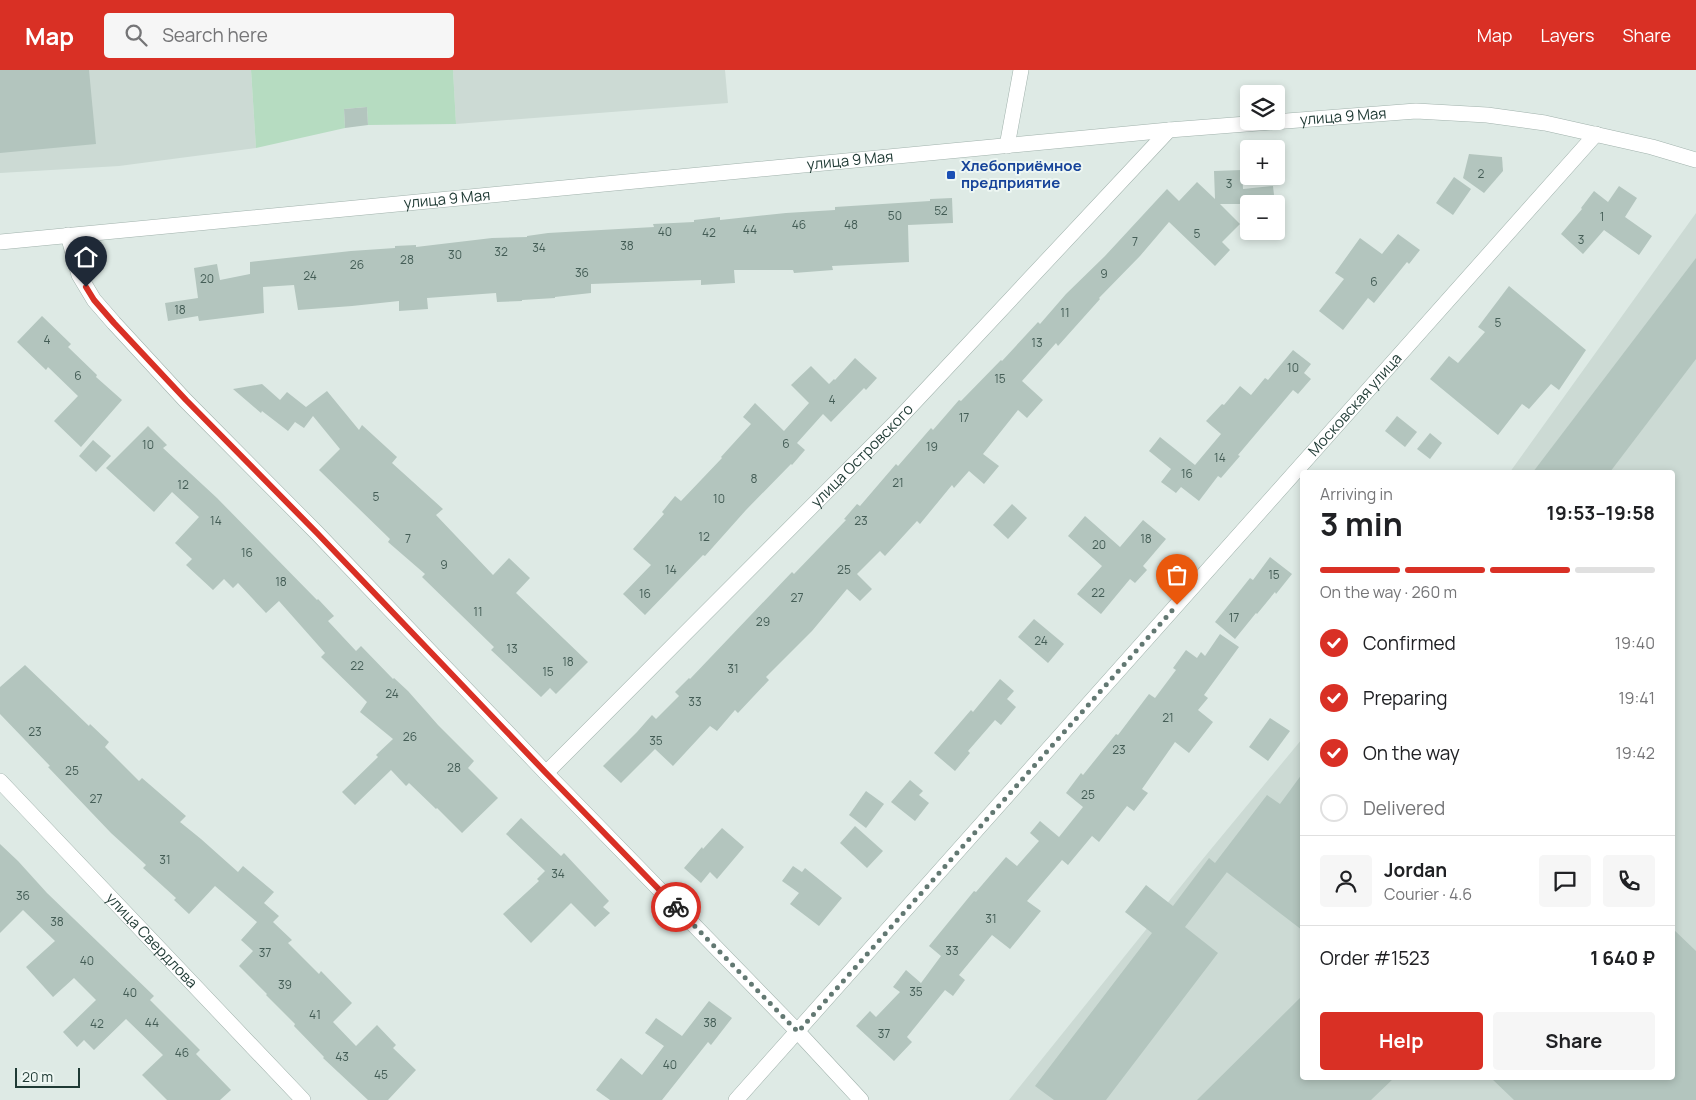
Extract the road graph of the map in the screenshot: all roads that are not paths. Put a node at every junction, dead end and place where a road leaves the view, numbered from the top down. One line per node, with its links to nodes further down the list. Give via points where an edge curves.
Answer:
1 (1021, 70): 4 (street)
2 (1169, 130): 3 (street, улица 9 Мая, via 1416,112 1487,115); 4 (street, улица 9 Мая); 8 (street, улица Островского, via 894,424)
3 (1596, 134): 5 (street, улица 9 Мая); 10 (street, Московская улица)
4 (1007, 146): 6 (street, улица 9 Мая)
5 (1696, 160)
6 (68, 235): 7 (street, улица 9 Мая); 8 (street, via 79,275 94,300 114,323)
7 (0, 242)
8 (546, 773): 10 (street)
9 (0, 781): 11 (street, улица Свердлова)
10 (798, 1032): 12 (street, Московская улица); 13 (street)
11 (303, 1100)
12 (736, 1100)
13 (861, 1100)

